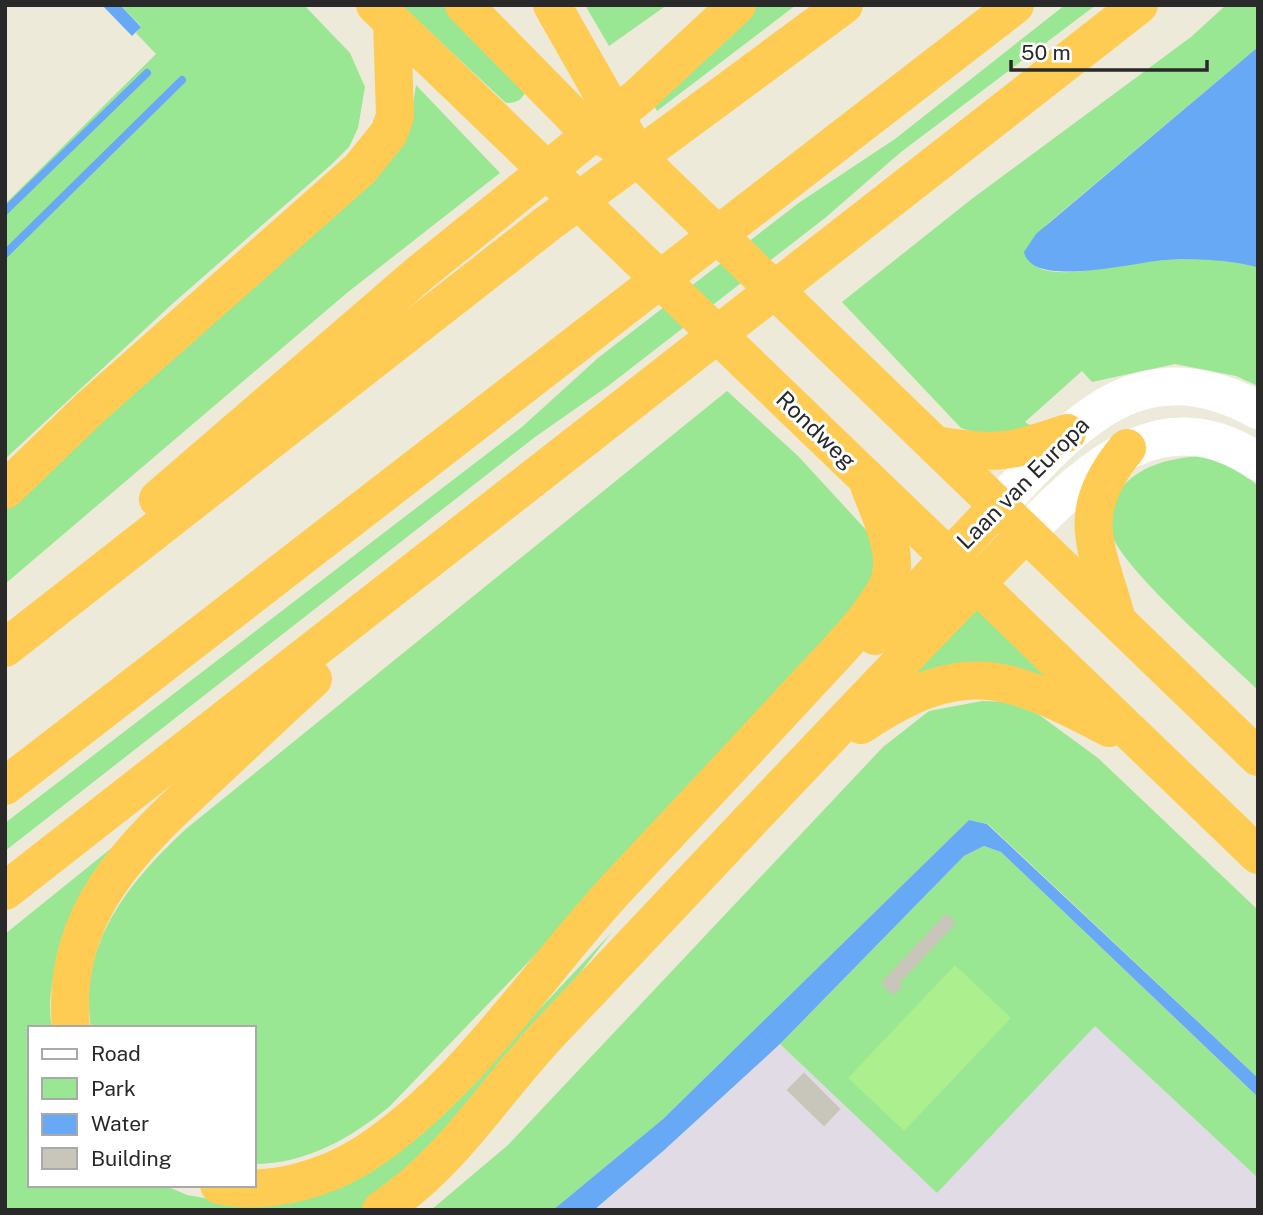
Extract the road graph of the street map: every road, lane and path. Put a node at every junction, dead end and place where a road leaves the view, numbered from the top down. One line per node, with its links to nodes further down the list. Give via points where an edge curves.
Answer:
1 (464, 5): 10 (highway, via 578,121)
2 (552, 5): 10 (highway)
3 (722, 5): 9 (highway)
4 (737, 5): 9 (highway)
5 (844, 5): 24 (highway, via 558,216)
6 (1015, 5): 29 (highway)
7 (1139, 5): 18 (highway)
8 (384, 14): 16 (highway, Rondweg); 17 (highway, via 395,116 389,133 360,169 110,390)
9 (649, 87): 23 (highway, via 272,397)
10 (640, 160): 13 (highway)
11 (1258, 410): 12 (street, Laan van Europa, via 1218,393 1169,387 1144,390 1113,401)
12 (1067, 433): 13 (highway, via 1009,452); 19 (street, Laan van Europa)
13 (934, 445): 19 (highway)
14 (1127, 448): 15 (street, Laan van Europa, via 1161,439 1196,438 1232,446); 20 (street, Laan van Europa, via 1077,482); 22 (highway, via 1107,472 1093,510 1094,537)
15 (1258, 462)
16 (867, 480): 21 (highway, Rondweg); 25 (highway, via 892,567 886,590)
17 (5, 490)
18 (510, 496): 31 (highway); 32 (highway, via 158,823 123,862 100,894 80,939 70,988)
19 (998, 506): 20 (highway); 21 (highway, Laan van Europa)
20 (1026, 533): 21 (highway, Laan van Europa); 22 (highway)
21 (963, 571): 25 (highway, via 866,645); 26 (highway, Rondweg); 28 (highway)
22 (1118, 622): 27 (highway)
23 (5, 634)
24 (5, 648)
25 (829, 659): 33 (highway, via 609,898 480,1049 408,1121 364,1154 319,1176)
26 (1151, 751): 28 (highway, via 1050,697 977,680 930,687 896,702); 30 (highway, Rondweg)
27 (1258, 757)
28 (810, 760): 34 (highway, via 544,1038 455,1147)
29 (5, 786)
30 (1258, 855)
31 (5, 891)
32 (71, 1026)
33 (256, 1186)
34 (381, 1210)

